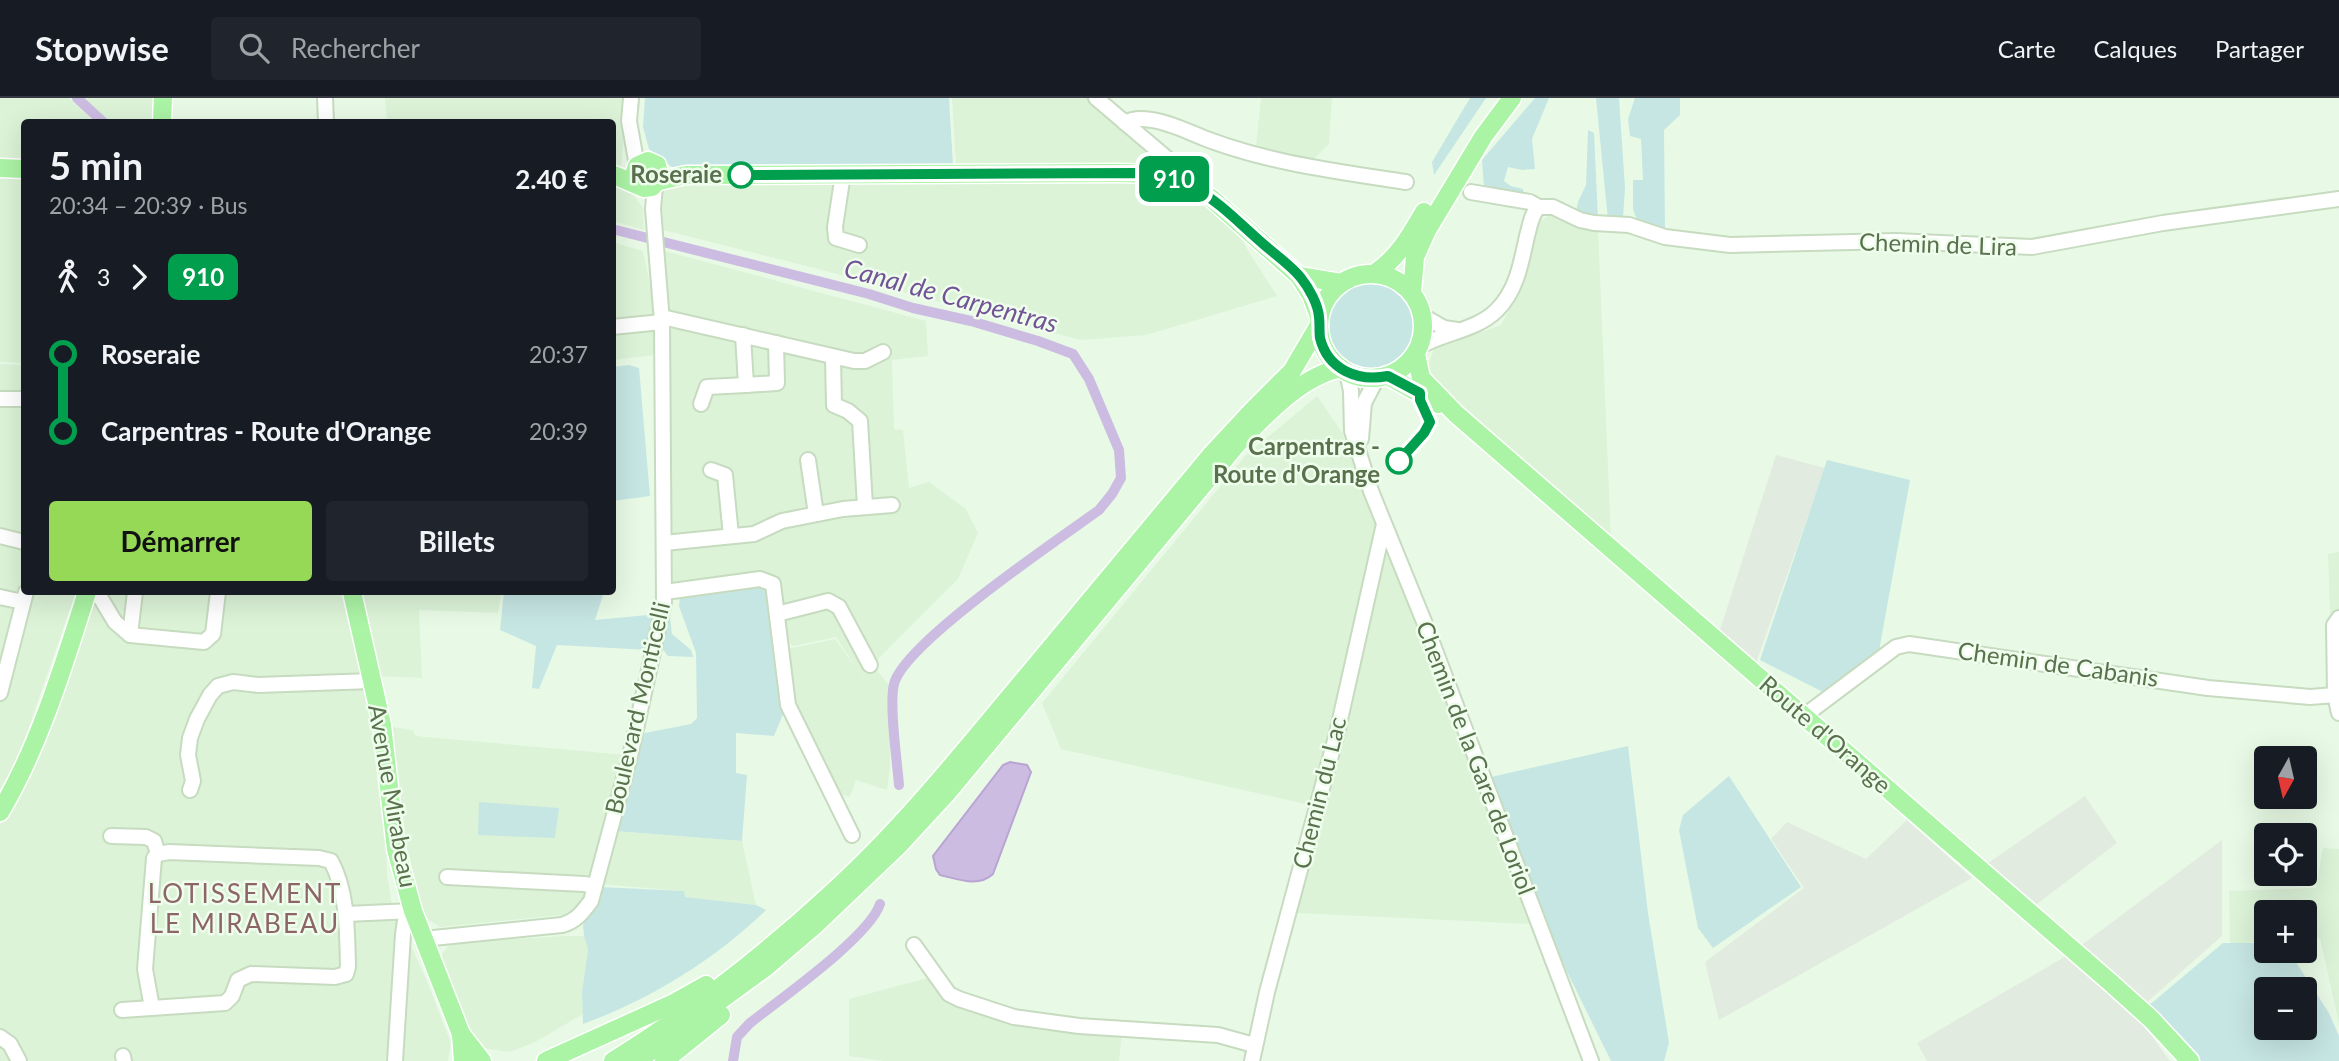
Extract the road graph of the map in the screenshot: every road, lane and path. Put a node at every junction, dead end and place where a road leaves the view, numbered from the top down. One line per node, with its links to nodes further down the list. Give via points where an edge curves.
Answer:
1 (163, 98): 8 (main road)
2 (326, 98): 9 (street)
3 (631, 98): 15 (street, via 629,121)
4 (639, 98): 15 (street, Boulevard Monticelli, via 638,141)
5 (1096, 98): 10 (street)
6 (1498, 98): 22 (main road, via 1446,173 1405,244)
7 (1512, 98): 25 (main road, via 1427,230 1415,257)
8 (162, 119)
9 (326, 119)
10 (1125, 123): 16 (street, via 1176,166); 17 (street, via 1148,120 1227,148)
11 (0, 168): 12 (main road)
12 (21, 169)
13 (843, 174): 15 (main road); 16 (main road, via 1137,173); 21 (street, via 836,238)
14 (616, 175): 15 (main road)
15 (647, 175): 27 (street, Boulevard Monticelli)
16 (1181, 181): 23 (main road, via 1210,198)
17 (1406, 182)
18 (1471, 192): 20 (street, Chemin de Lira)
19 (2339, 199): 20 (street, Chemin de Lira, via 2032,247 1896,241 1703,242 1665,237 1629,225 1594,223 1553,207)
20 (1539, 207): 30 (street, via 1532,216 1519,272 1506,301 1484,321)
21 (859, 244)
22 (1376, 273): 24 (main road); 25 (main road, via 1395,279)
23 (1300, 276): 24 (main road); 29 (main road, via 1311,295)
24 (1341, 283): 29 (main road, via 1331,292)
25 (1412, 292): 26 (main road)
26 (1423, 316): 30 (street, via 1444,328); 33 (main road)
27 (662, 319): 28 (street); 31 (street); 53 (street, Boulevard Monticelli)
28 (616, 326)
29 (1317, 326): 36 (main road, via 1322,345); 84 (main road, via 1292,372 1212,454 920,803)
30 (1459, 330): 33 (street)
31 (743, 335): 32 (street); 38 (street)
32 (776, 343): 35 (street); 38 (street, via 777,383)
33 (1418, 350): 37 (main road, via 1399,371); 42 (main road, Route d'Orange, via 1421,378)
34 (883, 352): 35 (street, via 865,361)
35 (833, 357): 47 (street, via 834,405 860,421)
36 (1344, 370): 37 (main road, via 1356,376); 43 (street, Chemin de la Gare de Loriol, via 1351,391 1352,431); 79 (main road, via 1323,374 1294,393 1237,444 946,794)
37 (1382, 377): 42 (main road, Route d'Orange); 43 (street, Chemin de la Gare de Loriol, via 1364,403)
38 (746, 385): 41 (street, via 707,387)
39 (0, 399): 40 (street)
40 (21, 399)
41 (701, 404)
42 (1456, 414): 73 (main road, Route d'Orange)
43 (1360, 454): 49 (street, Chemin de la Gare de Loriol)
44 (808, 460): 48 (street)
45 (712, 470): 51 (street, via 725,475)
46 (892, 505): 47 (street)
47 (865, 506): 48 (street)
48 (816, 514): 51 (street, via 782,521 754,534)
49 (1384, 524): 91 (street, Chemin du Lac, via 1337,733); 102 (street, Chemin de la Gare de Loriol)
50 (0, 536): 52 (street)
51 (731, 536): 53 (street)
52 (21, 541)
53 (664, 543): 54 (street, Boulevard Monticelli)
54 (665, 592): 64 (street, via 760,579 773,584); 81 (street, Boulevard Monticelli, via 630,756)
55 (86, 595): 75 (main road, via 32,747)
56 (99, 595): 66 (street, via 115,622)
57 (135, 595): 66 (street)
58 (218, 595): 66 (street, via 213,634 204,642)
59 (353, 595): 69 (main road, Avenue Mirabeau)
60 (849, 595): 63 (street)
61 (0, 597): 62 (street)
62 (25, 597): 67 (street)
63 (839, 607): 64 (street, via 828,601); 68 (street)
64 (778, 614): 76 (street, via 788,705)
65 (2339, 618): 71 (street, via 2334,625)
66 (130, 635)
67 (5, 653): 70 (street)
68 (870, 665)
69 (372, 681): 74 (street, via 233,682 218,686 190,738); 82 (main road, Avenue Mirabeau, via 385,742 396,849)
70 (0, 693)
71 (2335, 695): 72 (street); 73 (street, Chemin de Cabanis, via 2208,688 1909,644 1896,647)
72 (2339, 713)
73 (1804, 716): 103 (main road, Route d'Orange, via 2151,1019)
74 (190, 790)
75 (0, 812)
76 (852, 835)
77 (111, 836): 78 (street, via 146,837 154,841)
78 (158, 854): 83 (street, via 331,861); 87 (street, via 154,858 145,969)
79 (881, 863): 99 (main road, via 766,967); 100 (main road, via 845,910 802,950)
80 (447, 877): 81 (street)
81 (595, 886): 85 (street, Boulevard Monticelli, via 591,901 572,922)
82 (413, 911): 83 (street); 85 (main road, Avenue Mirabeau); 93 (street, via 403,933)
83 (346, 914): 87 (street, via 346,974 251,974 238,980 225,1003)
84 (799, 922): 97 (main road, via 702,988); 98 (main road, via 717,989)
85 (423, 939): 89 (main road, Avenue Mirabeau)
86 (914, 945): 91 (street, via 948,993 1014,1017 1218,1035)
87 (152, 1008): 88 (street)
88 (122, 1010)
89 (461, 1034): 94 (main road); 96 (main road)
90 (0, 1037): 92 (street)
91 (1254, 1045): 101 (street, Chemin du Lac)
92 (19, 1061)
93 (395, 1061)
94 (463, 1061)
95 (476, 1061): 96 (main road)
96 (483, 1061)
97 (546, 1061)
98 (613, 1061)
99 (637, 1061)
100 (664, 1061)
101 (1252, 1061)
102 (1591, 1061)
103 (2190, 1061)

